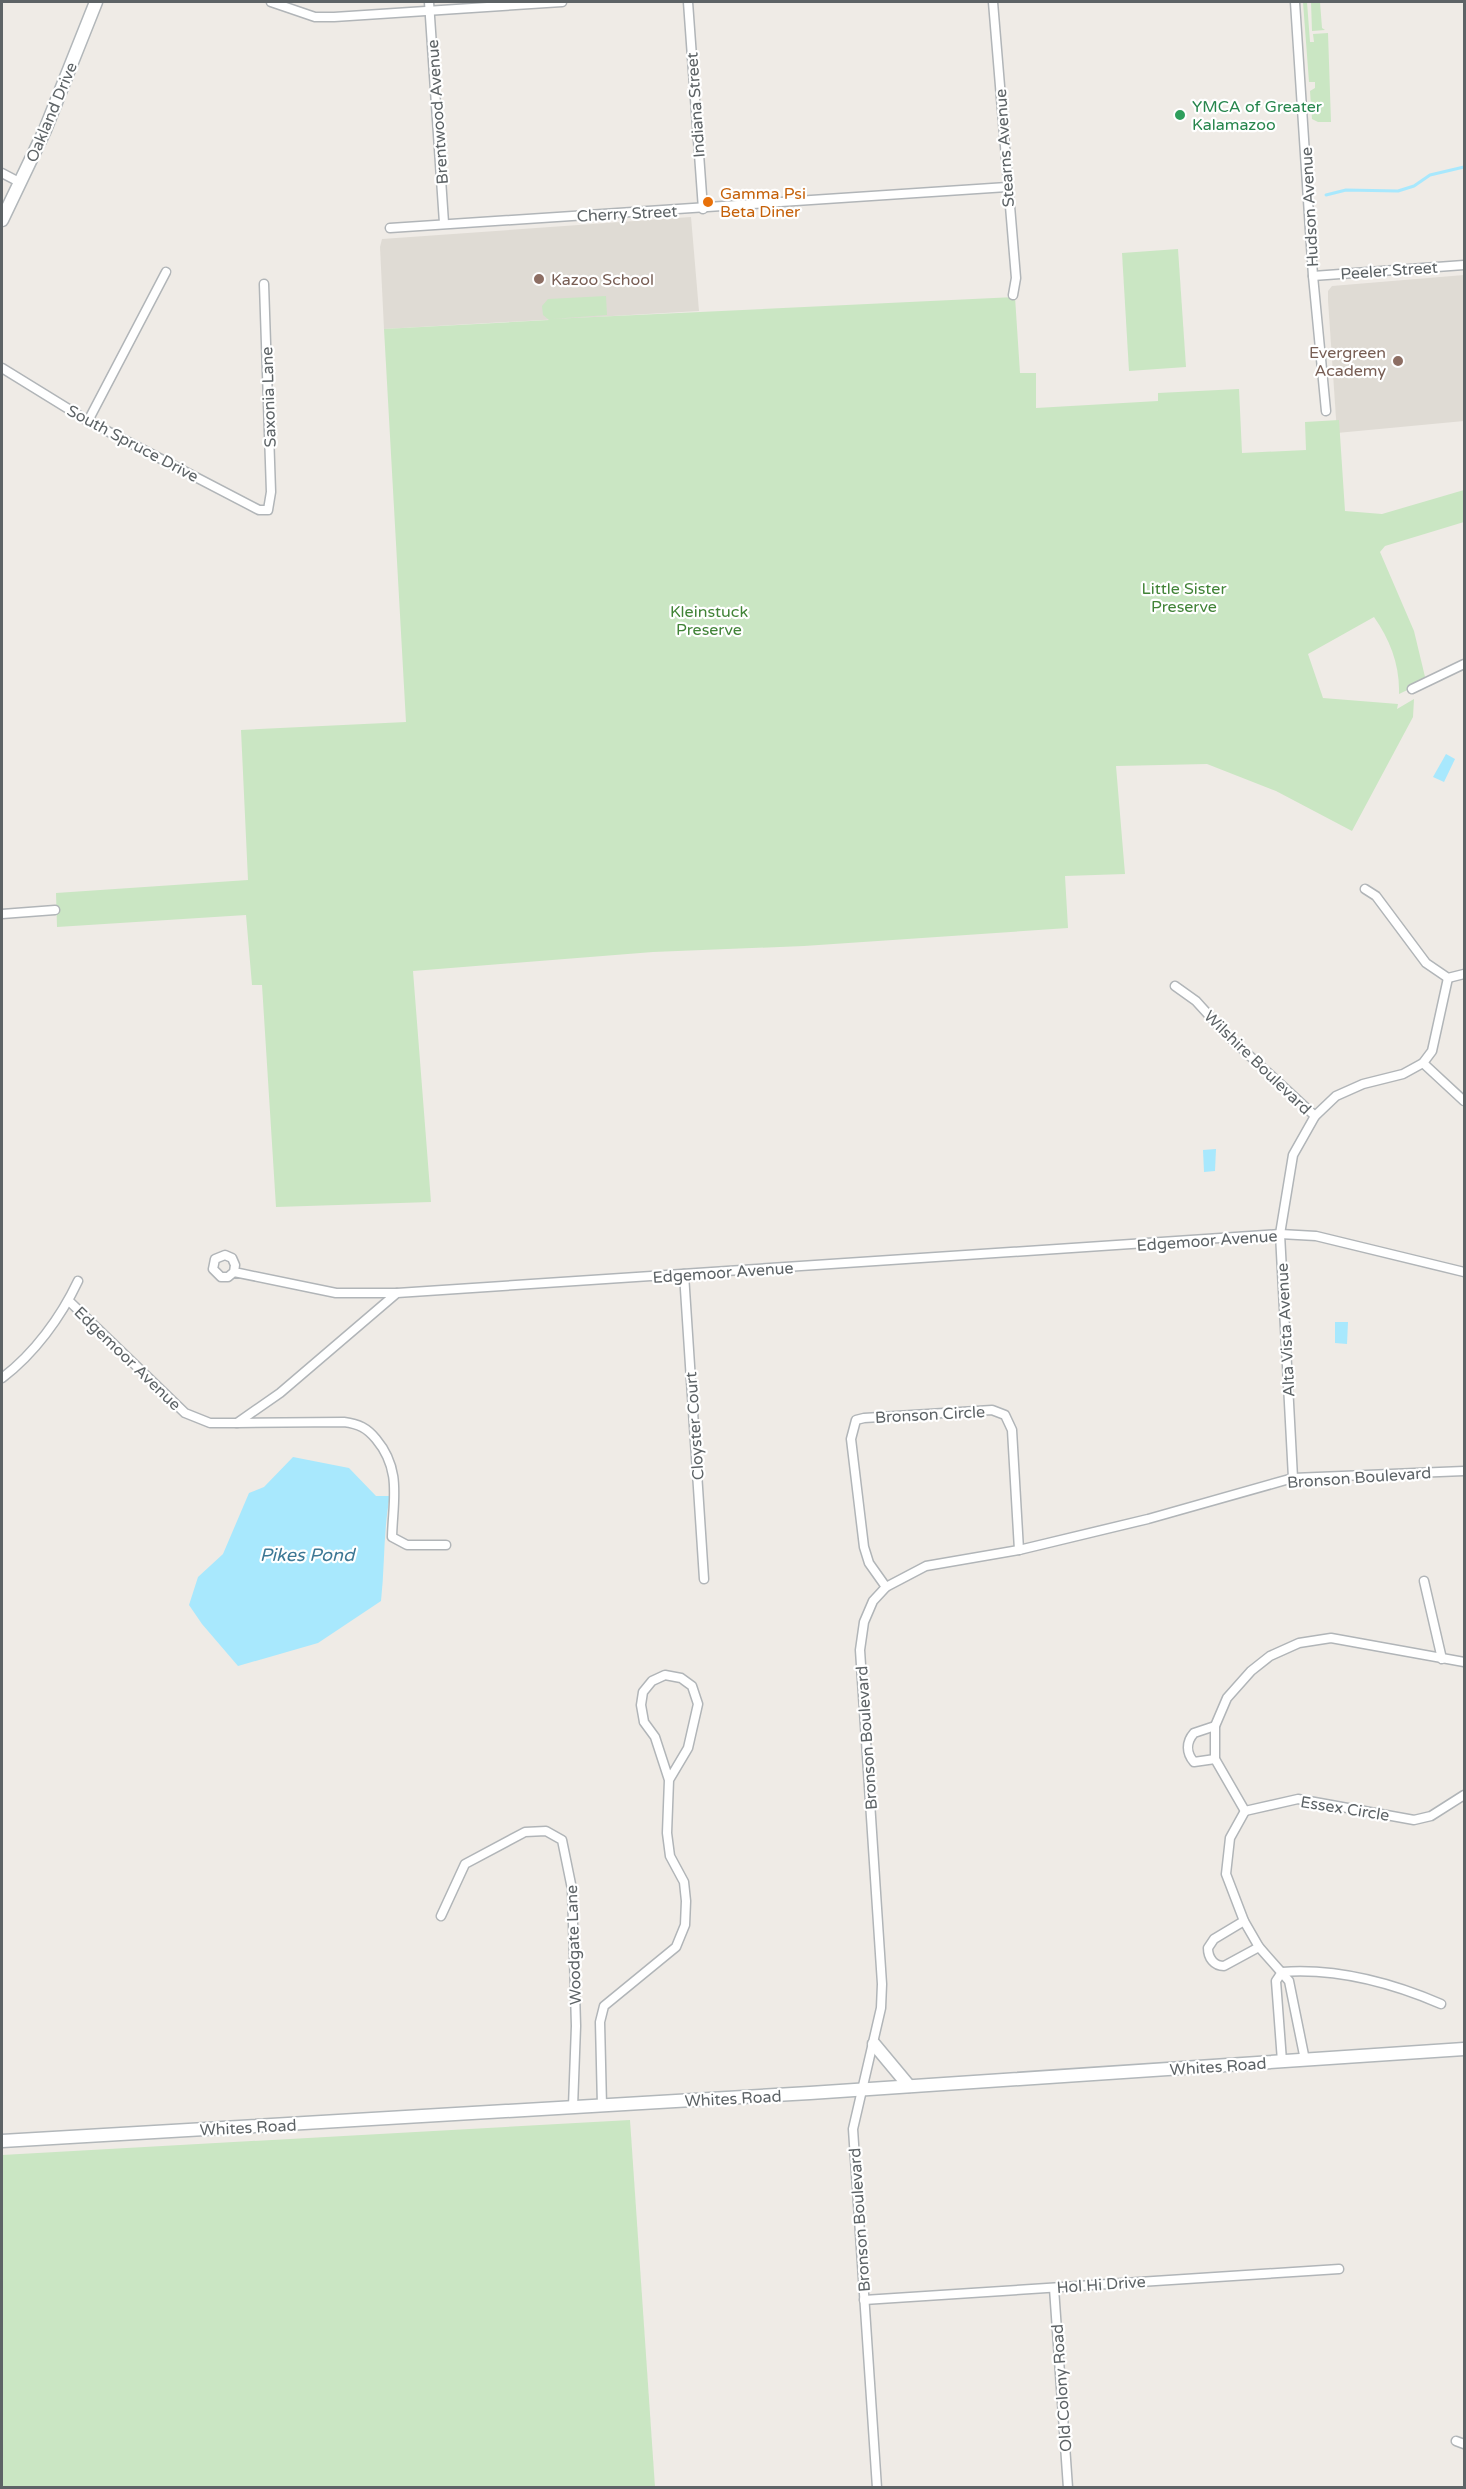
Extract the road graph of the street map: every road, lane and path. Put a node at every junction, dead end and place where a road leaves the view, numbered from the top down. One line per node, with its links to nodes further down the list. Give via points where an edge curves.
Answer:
1 (96, 2): 9 (street, Oakland Drive)
2 (271, 2): 7 (street, via 315,17)
3 (562, 2): 7 (street)
4 (688, 2): 11 (street, Indiana Street)
5 (993, 2): 10 (street, Stearns Avenue)
6 (1295, 2): 17 (street, Hudson Avenue)
7 (430, 6): 13 (street, Brentwood Avenue)
8 (2, 173): 9 (street)
9 (21, 183): 12 (street, Oakland Drive)
10 (1007, 187): 11 (street, Cherry Street); 19 (street, Stearns Avenue, via 1016,278)
11 (703, 209): 13 (street, Cherry Street)
12 (2, 220)
13 (444, 224): 14 (street, Cherry Street)
14 (390, 228)
15 (1464, 265): 17 (street, Peeler Street)
16 (166, 272): 22 (street)
17 (1313, 276): 21 (street, Hudson Avenue)
18 (264, 284): 23 (street, Saxonia Lane, via 271,492)
19 (1013, 295)
20 (2, 368): 22 (street, South Spruce Drive)
21 (1326, 411)
22 (88, 421): 23 (street, South Spruce Drive, via 259,510)
23 (268, 510)
24 (1464, 664): 25 (street)
25 (1412, 689)
26 (1365, 889): 30 (street, via 1376,896 1426,963)
27 (55, 910): 28 (street)
28 (2, 914)
29 (1464, 974): 30 (street)
30 (1448, 978): 32 (street, via 1432,1051)
31 (1175, 986): 36 (street, Wilshire Boulevard, via 1196,1001)
32 (1423, 1064): 34 (street); 36 (street, Wilshire Boulevard, via 1336,1096)
33 (1464, 1089): 34 (street)
34 (1456, 1096): 35 (street)
35 (1464, 1101)
36 (1315, 1116): 37 (street, Alta Vista Avenue, via 1293,1155)
37 (1280, 1234): 39 (street, Edgemoor Avenue, via 1316,1236); 40 (street, Edgemoor Avenue); 47 (street, Alta Vista Avenue)
38 (234, 1272): 42 (street, Edgemoor Avenue, via 336,1293)
39 (1464, 1272)
40 (684, 1274): 42 (street, Edgemoor Avenue); 50 (street, Cloyster Court)
41 (78, 1281): 43 (street)
42 (398, 1293): 45 (street, via 280,1394)
43 (69, 1301): 44 (street, via 24,1359); 45 (street, Edgemoor Avenue, via 185,1413 210,1423)
44 (2, 1378)
45 (237, 1423): 48 (street, Edgemoor Avenue, via 344,1422 362,1426 384,1448 395,1473 392,1537 407,1545)
46 (1464, 1471): 47 (street, Bronson Boulevard)
47 (1293, 1478): 49 (street, Bronson Boulevard)
48 (446, 1545)
49 (1019, 1551): 52 (street, Bronson Boulevard, via 926,1566); 52 (street, Bronson Circle, via 1012,1430 1005,1415 992,1410 856,1420 851,1439 863,1537 869,1563)
50 (704, 1578)
51 (1424, 1581): 53 (street)
52 (886, 1587): 65 (street, Bronson Boulevard, via 868,1612 860,1650 882,1984)
53 (1442, 1659): 54 (street); 55 (street, via 1330,1638 1299,1643 1270,1656 1251,1671 1227,1698)
54 (1464, 1662)
55 (1215, 1726): 56 (street); 56 (street, via 1194,1733 1188,1743 1194,1762)
56 (1215, 1759): 59 (street)
57 (669, 1780): 57 (street, Woodgate Lane, via 688,1748 698,1704 692,1686 681,1678 665,1675 652,1681 643,1692 641,1705 644,1722 655,1737); 71 (street, Woodgate Lane, via 667,1833 670,1856 684,1882 685,1925 676,1947 604,2006 600,2022)
58 (1464, 1795): 59 (street, Essex Circle, via 1431,1816 1414,1820 1298,1799)
59 (1245, 1811): 61 (street, via 1230,1838 1226,1862 1226,1874)
60 (441, 1916): 72 (street, Woodgate Lane, via 465,1864 525,1832 546,1831 562,1840 572,1889 576,2026)
61 (1244, 1920): 62 (street); 62 (street, via 1212,1942 1208,1948 1210,1957 1224,1966)
62 (1259, 1947): 63 (street)
63 (1282, 1972): 64 (street, via 1340,1975 1397,1988); 67 (street, via 1289,1981); 68 (street, via 1276,1982)
64 (1441, 2004)
65 (874, 2044): 69 (street); 70 (street, Bronson Boulevard)
66 (1464, 2049): 67 (street, Whites Road)
67 (1305, 2060): 68 (street, Whites Road)
68 (1282, 2061): 69 (street, Whites Road)
69 (909, 2086): 70 (street, Whites Road)
70 (864, 2090): 71 (street, Whites Road); 76 (street, Bronson Boulevard, via 853,2129)
71 (602, 2106): 72 (street, Whites Road)
72 (573, 2108): 73 (street, Whites Road)
73 (2, 2141)
74 (1339, 2269): 75 (street, Hol Hi Drive)
75 (1054, 2288): 76 (street, Hol Hi Drive); 78 (street, Old Colony Road)
76 (864, 2300): 77 (street, Bronson Boulevard)
77 (878, 2487)
78 (1068, 2487)

